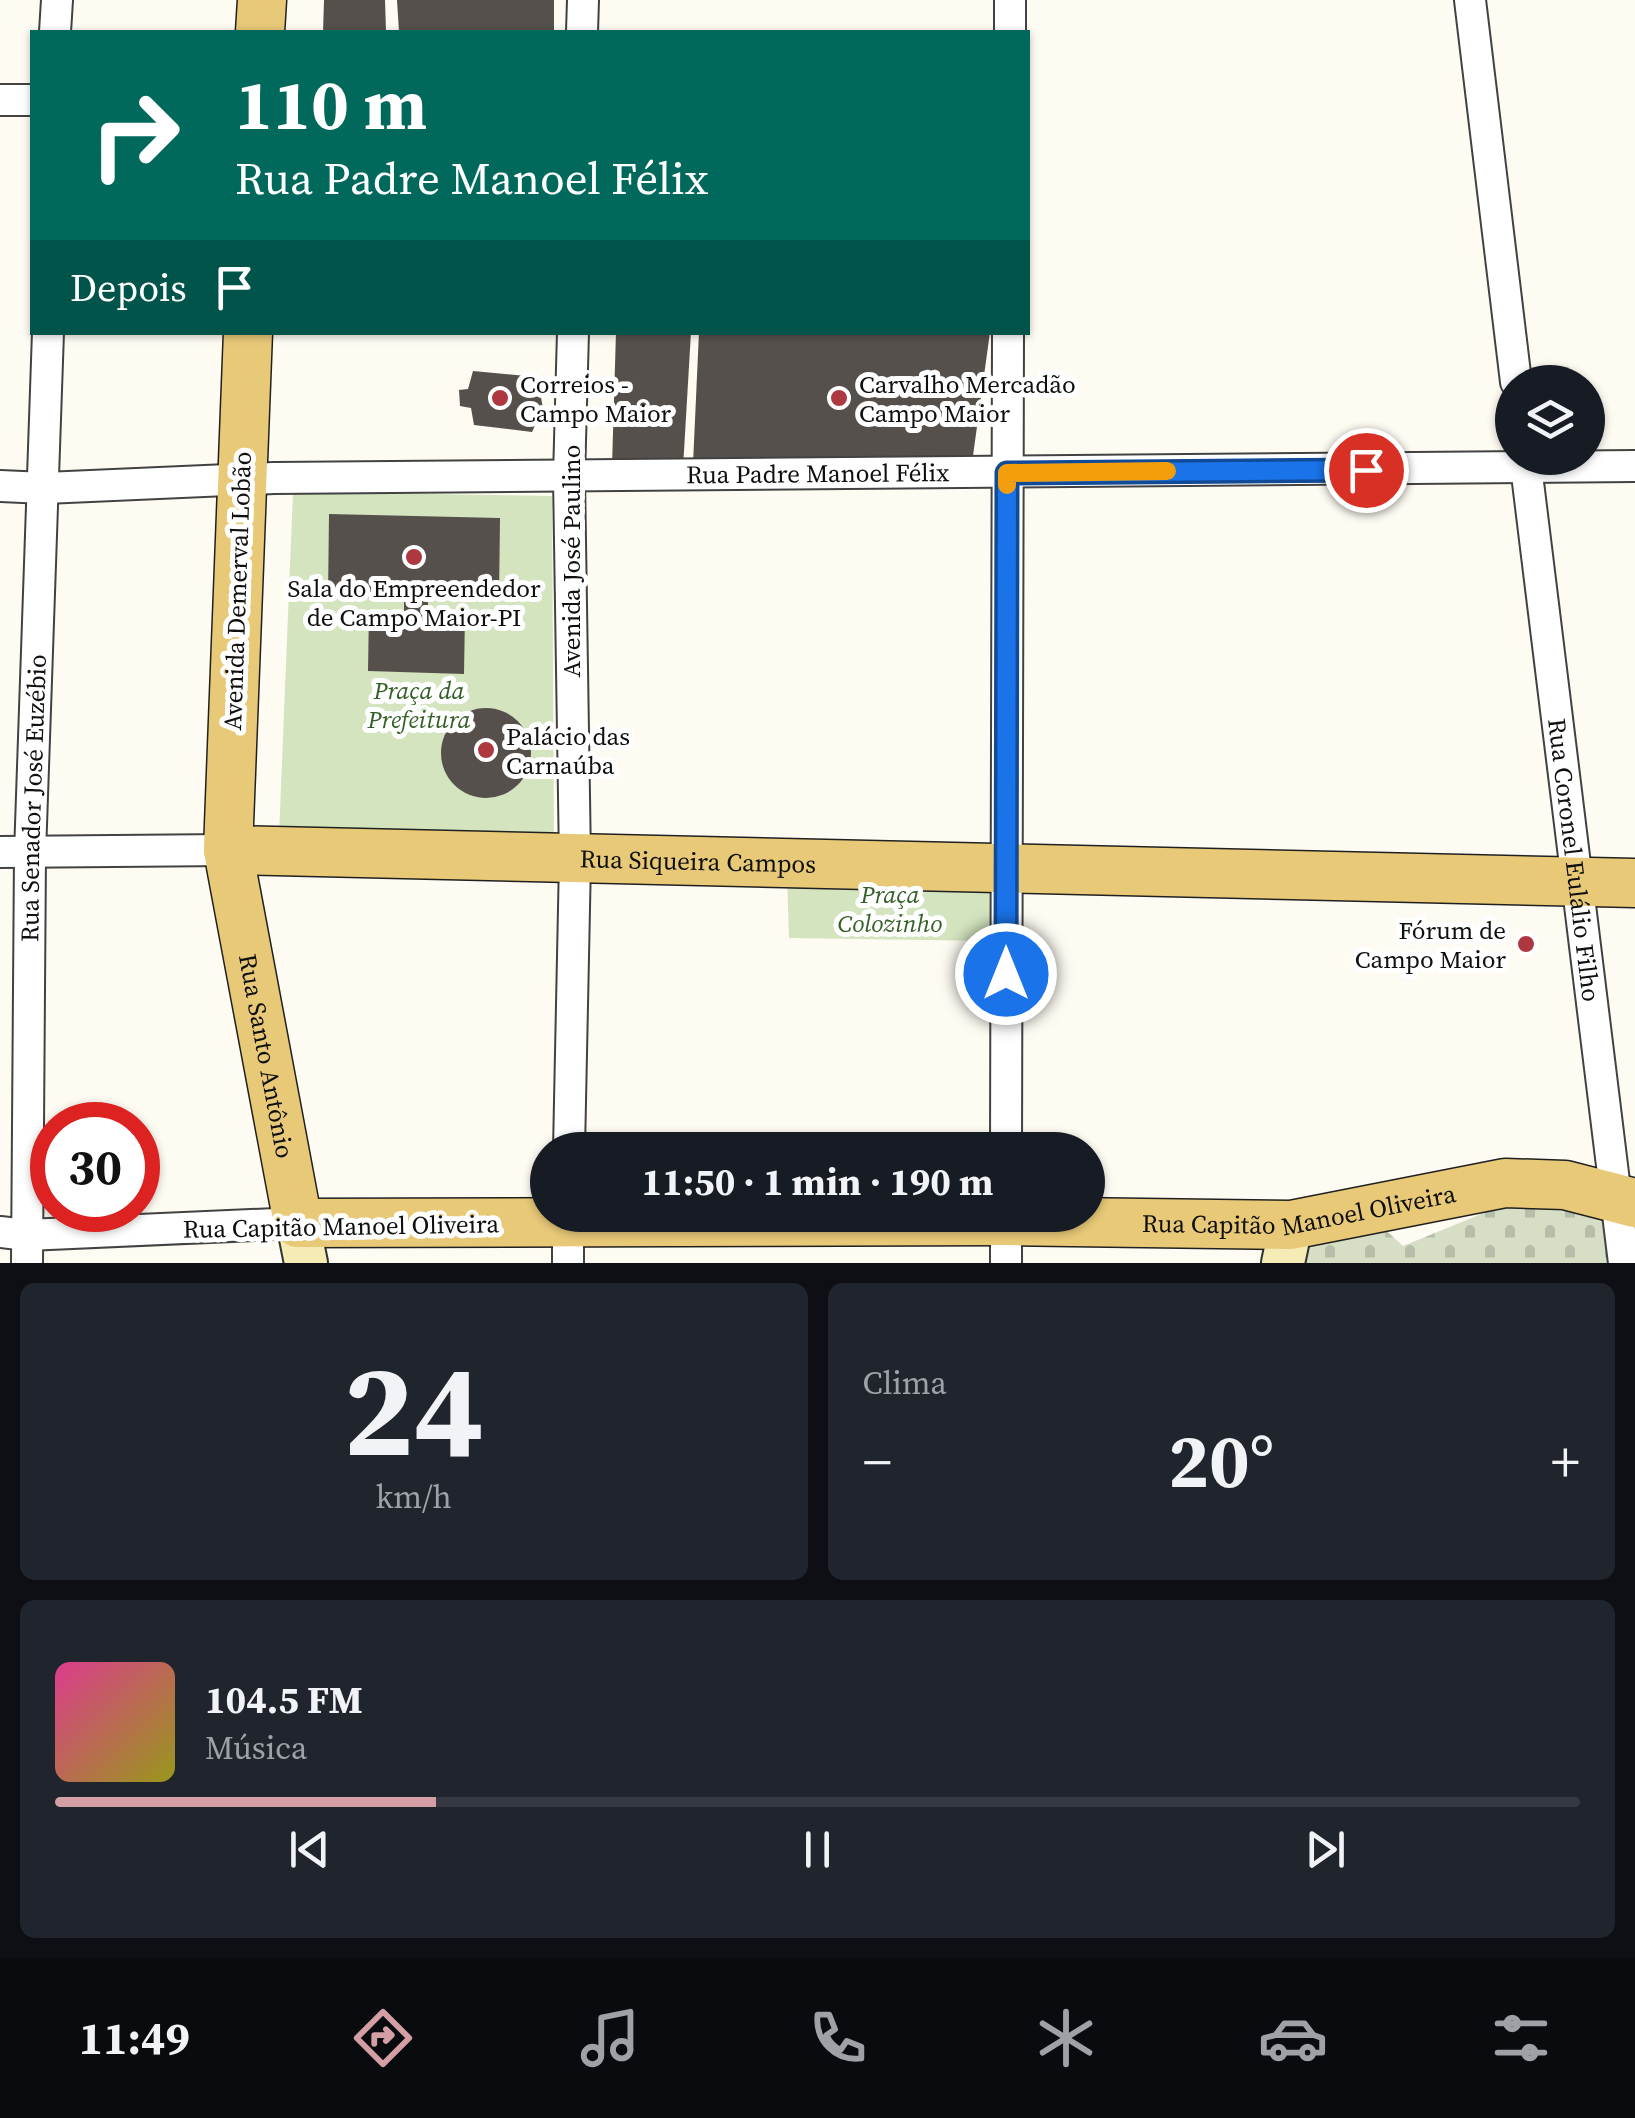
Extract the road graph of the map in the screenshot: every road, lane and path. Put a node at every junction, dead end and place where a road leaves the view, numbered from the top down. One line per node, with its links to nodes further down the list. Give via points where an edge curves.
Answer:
1 (57, 0): 7 (street)
2 (262, 0): 8 (main road)
3 (292, 0): 9 (main road)
4 (583, 0): 10 (street)
5 (1010, 0): 11 (street)
6 (1470, 0): 19 (street)
7 (55, 30)
8 (260, 30)
9 (290, 30)
10 (582, 30)
11 (1010, 30)
12 (0, 100): 13 (street)
13 (30, 100)
14 (48, 335): 28 (street, Rua Senador José Euzébio)
15 (248, 335): 26 (main road, Avenida Demerval Lobão)
16 (279, 335): 26 (main road, Avenida Demerval Lobão)
17 (573, 335): 25 (street, Avenida José Paulino)
18 (1008, 335): 23 (street)
19 (1514, 365)
20 (1495, 464): 23 (street, Rua Padre Manoel Félix)
21 (1605, 465): 22 (street, Rua Padre Manoel Félix)
22 (1635, 466)
23 (1007, 473): 25 (street, Rua Padre Manoel Félix); 32 (street)
24 (1527, 475): 33 (street, Rua Coronel Eulálio Filho)
25 (568, 477): 26 (street, Rua Padre Manoel Félix); 31 (street, Avenida José Paulino)
26 (258, 480): 28 (street, Rua Padre Manoel Félix); 29 (main road, Avenida Demerval Lobão)
27 (0, 486): 28 (street, Rua Padre Manoel Félix)
28 (45, 488): 30 (street, Rua Senador José Euzébio)
29 (244, 849): 30 (street, Rua Siqueira Campos); 31 (main road, Rua Siqueira Campos); 41 (main road, Rua Santo Antônio)
30 (15, 853): 40 (street, Rua Senador José Euzébio)
31 (575, 860): 32 (main road, Rua Siqueira Campos); 35 (street, Avenida José Paulino)
32 (1006, 869): 33 (main road, Rua Siqueira Campos); 36 (street)
33 (1577, 882): 34 (main road, Rua Siqueira Campos); 37 (street, Rua Coronel Eulálio Filho)
34 (1635, 883)
35 (570, 1132)
36 (1006, 1132)
37 (1626, 1201): 42 (main road, Rua Capitão Manoel Oliveira, via 1565,1185 1505,1183); 43 (street, Rua Coronel Eulálio Filho)
38 (1007, 1233): 39 (main road, Rua Capitão Manoel Oliveira); 42 (main road, Rua Capitão Manoel Oliveira)
39 (568, 1234): 41 (main road, Rua Capitão Manoel Oliveira)
40 (18, 1243): 41 (street, Rua Capitão Manoel Oliveira)
41 (302, 1243)
42 (1287, 1244)
43 (1624, 1263)

